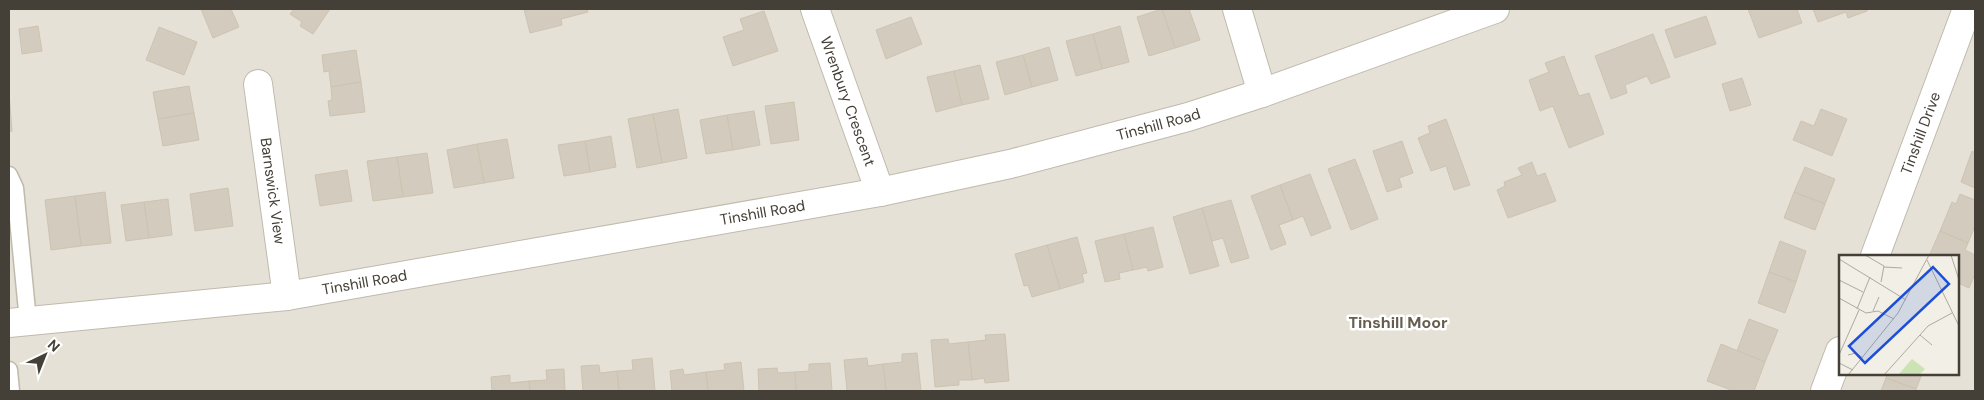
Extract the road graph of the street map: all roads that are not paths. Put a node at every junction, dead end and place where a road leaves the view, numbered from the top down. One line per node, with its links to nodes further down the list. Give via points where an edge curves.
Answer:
1 (815, 9): 8 (street, Wrenbury Crescent)
2 (1237, 9): 6 (street)
3 (1495, 9): 6 (street, Tinshill Road)
4 (1967, 9): 9 (street, Tinshill Drive)
5 (258, 84): 10 (street, Barnswick View)
6 (1262, 93): 8 (street, Tinshill Road, via 1188,117 1010,164)
7 (9, 175): 11 (lane, via 15,188)
8 (880, 192): 10 (street, Tinshill Road)
9 (1875, 255)
10 (287, 296): 11 (street, Tinshill Road)
11 (18, 322)
12 (1839, 353): 15 (street)
13 (9, 370): 14 (lane)
14 (11, 391)
15 (1825, 391)

